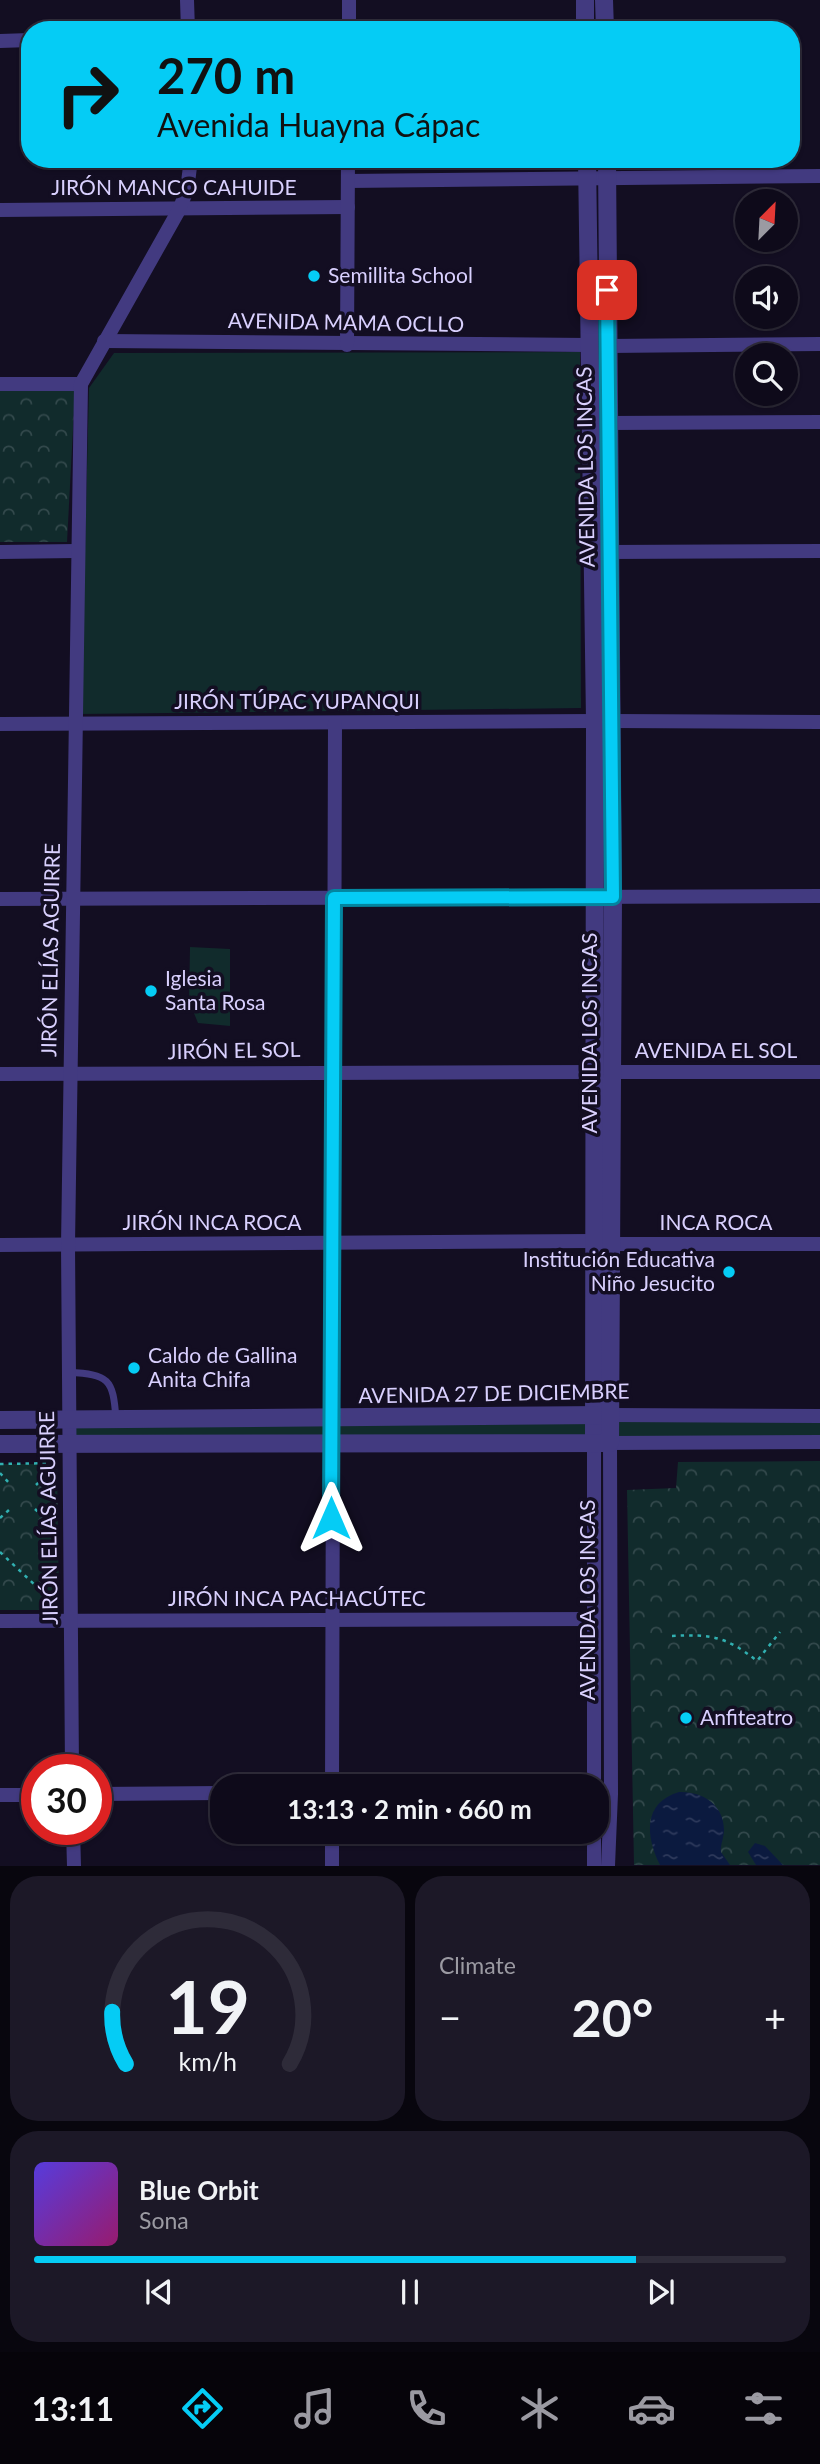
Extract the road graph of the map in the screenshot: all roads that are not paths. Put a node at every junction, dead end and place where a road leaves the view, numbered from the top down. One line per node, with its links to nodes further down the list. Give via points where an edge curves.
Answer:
1 (187, 0): 5 (street)
2 (349, 0): 6 (street)
3 (585, 0): 7 (street)
4 (604, 0): 8 (street)
5 (188, 21)
6 (349, 21)
7 (585, 21)
8 (605, 21)
9 (21, 40): 10 (street)
10 (0, 41)
11 (190, 168): 21 (street, JIRÓN ELÍAS AGUIRRE)
12 (348, 168): 18 (street)
13 (587, 168): 16 (street, AVENIDA LOS INCAS)
14 (607, 168): 17 (street, AVENIDA LOS INCAS)
15 (820, 176): 17 (street)
16 (587, 179): 17 (street); 18 (street); 25 (street, AVENIDA LOS INCAS)
17 (607, 179): 26 (street, AVENIDA LOS INCAS)
18 (348, 181): 19 (street)
19 (348, 207): 21 (street, JIRÓN MANCO CAHUIDE); 24 (street)
20 (0, 210): 21 (street, JIRÓN MANCO CAHUIDE)
21 (179, 210): 22 (street, JIRÓN ELÍAS AGUIRRE)
22 (104, 341): 24 (street, AVENIDA MAMA OCLLO); 28 (street, JIRÓN ELÍAS AGUIRRE)
23 (820, 344): 26 (street)
24 (347, 345): 25 (street, AVENIDA MAMA OCLLO)
25 (587, 345): 35 (street, AVENIDA LOS INCAS)
26 (608, 346): 30 (street, AVENIDA LOS INCAS)
27 (0, 384): 28 (street)
28 (81, 384): 32 (street, JIRÓN ELÍAS AGUIRRE)
29 (820, 422): 30 (street)
30 (608, 423): 34 (street, AVENIDA LOS INCAS)
31 (0, 551): 32 (street)
32 (76, 551): 39 (street, JIRÓN ELÍAS AGUIRRE)
33 (820, 551): 34 (street)
34 (610, 552): 35 (street, AVENIDA LOS INCAS)
35 (603, 721): 36 (street, JIRÓN TÚPAC YUPANQUI); 37 (street, JIRÓN TÚPAC YUPANQUI); 41 (street, AVENIDA LOS INCAS)
36 (820, 722)
37 (335, 723): 39 (street, JIRÓN TÚPAC YUPANQUI); 42 (street)
38 (0, 724): 39 (street, JIRÓN TÚPAC YUPANQUI)
39 (74, 724): 44 (street, JIRÓN ELÍAS AGUIRRE)
40 (820, 896): 41 (street)
41 (605, 897): 42 (street); 46 (street, AVENIDA LOS INCAS)
42 (334, 898): 44 (street); 45 (street)
43 (0, 899): 44 (street)
44 (73, 899): 49 (street, JIRÓN ELÍAS AGUIRRE)
45 (333, 1071): 46 (street, JIRÓN EL SOL); 49 (street, JIRÓN EL SOL); 51 (street)
46 (604, 1072): 47 (street, AVENIDA EL SOL); 50 (street, AVENIDA LOS INCAS); 52 (street, AVENIDA LOS INCAS)
47 (820, 1072)
48 (0, 1074): 49 (street, JIRÓN EL SOL)
49 (70, 1074): 55 (street, JIRÓN ELÍAS AGUIRRE)
50 (593, 1241): 51 (street, JIRÓN INCA ROCA); 57 (street, AVENIDA LOS INCAS)
51 (332, 1243): 55 (street, JIRÓN INCA ROCA); 59 (street)
52 (612, 1244): 53 (street, INCA ROCA); 57 (street, AVENIDA LOS INCAS)
53 (820, 1244)
54 (0, 1245): 55 (street, JIRÓN INCA ROCA)
55 (68, 1245): 56 (street, JIRÓN ELÍAS AGUIRRE)
56 (68, 1372): 61 (street, JIRÓN ELÍAS AGUIRRE); 62 (lane, via 95,1374 109,1382 114,1389)
57 (602, 1415): 58 (street, AVENIDA 27 DE DICIEMBRE); 59 (street, AVENIDA 27 DE DICIEMBRE); 66 (street, AVENIDA LOS INCAS)
58 (820, 1416)
59 (331, 1419): 62 (street, AVENIDA 27 DE DICIEMBRE); 63 (street)
60 (0, 1420): 61 (street, AVENIDA 27 DE DICIEMBRE)
61 (68, 1420): 62 (street, AVENIDA 27 DE DICIEMBRE); 65 (street, JIRÓN ELÍAS AGUIRRE)
62 (116, 1420)
63 (331, 1442): 65 (street); 66 (street); 70 (street)
64 (820, 1442): 66 (street)
65 (68, 1443): 67 (street); 68 (street, JIRÓN ELÍAS AGUIRRE)
66 (602, 1443): 69 (street, AVENIDA LOS INCAS); 85 (street, AVENIDA LOS INCAS, via 611,1794)
67 (0, 1444)
68 (66, 1615): 70 (street, JIRÓN INCA PACHACÚTEC); 71 (street, JIRÓN INCA PACHACÚTEC); 72 (street, JIRÓN ELÍAS AGUIRRE)
69 (594, 1619): 70 (street, JIRÓN INCA PACHACÚTEC); 74 (street, AVENIDA LOS INCAS)
70 (331, 1620): 73 (street)
71 (0, 1621)
72 (71, 1754)
73 (332, 1774)
74 (594, 1774)
75 (210, 1793): 76 (street)
76 (112, 1794)
77 (0, 1795): 78 (street)
78 (21, 1795)
79 (332, 1844): 83 (street)
80 (594, 1844): 84 (street)
81 (73, 1845): 82 (street)
82 (74, 1866)
83 (332, 1866)
84 (594, 1866)
85 (608, 1866)

